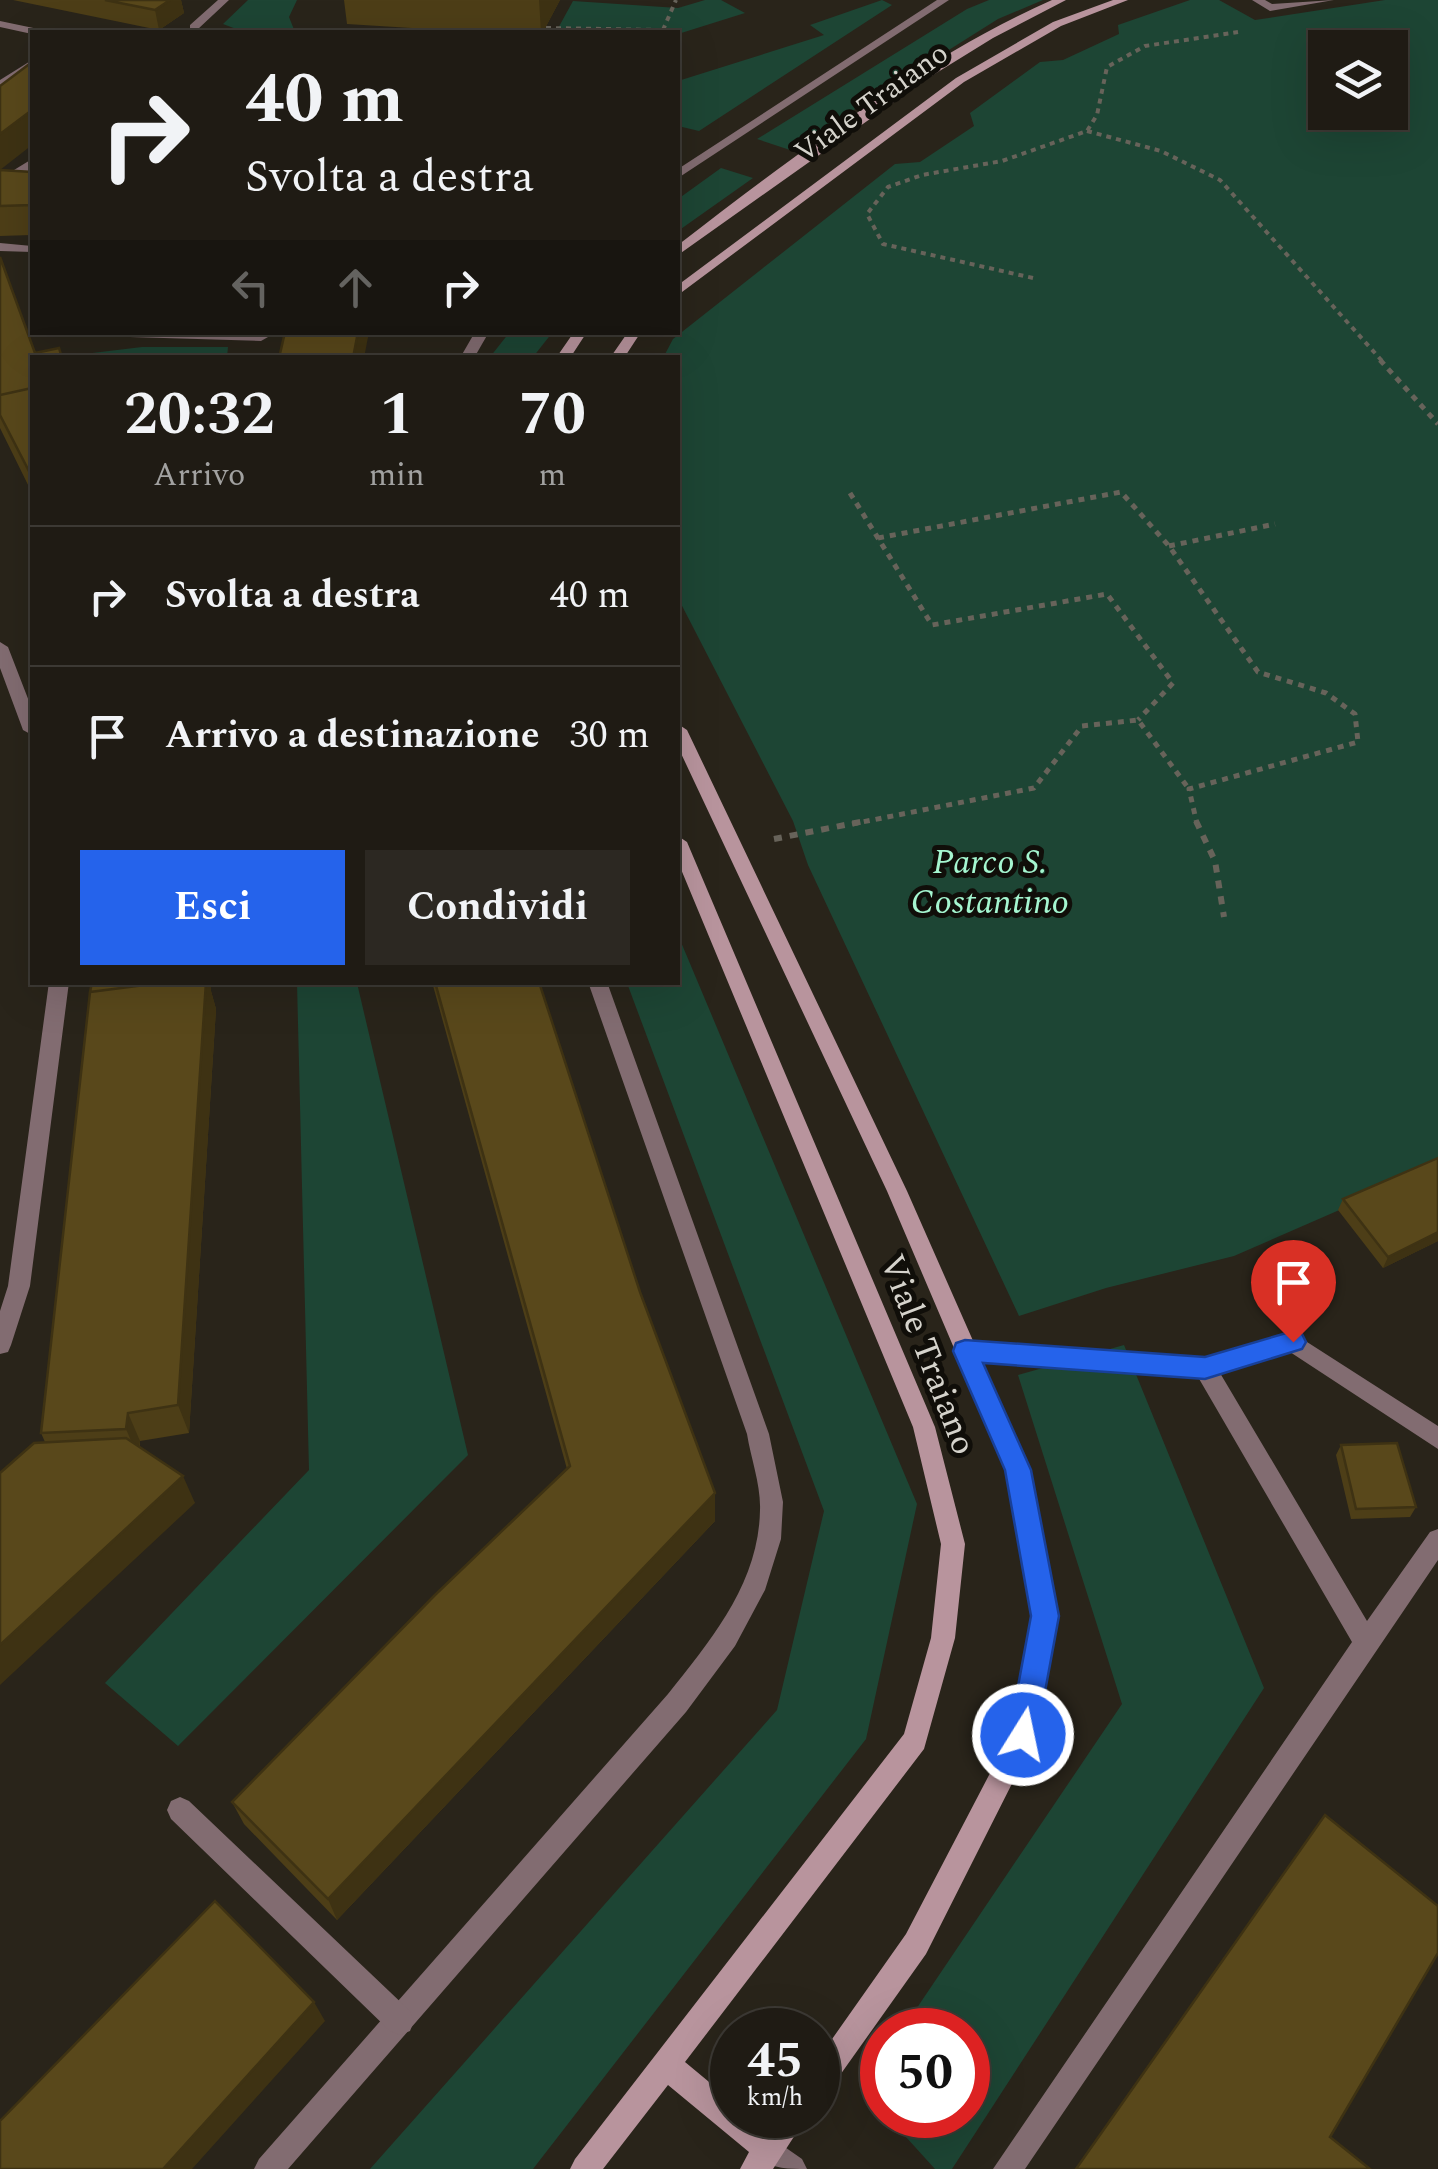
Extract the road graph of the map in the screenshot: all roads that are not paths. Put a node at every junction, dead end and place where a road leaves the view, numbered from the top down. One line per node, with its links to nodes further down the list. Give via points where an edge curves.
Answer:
1 (224, 0): 8 (street)
2 (944, 0): 14 (street)
3 (1061, 0): 17 (main road, Viale Traiano, via 929,72)
4 (1123, 0): 18 (main road, Viale Traiano, via 1057,24 960,80)
5 (1257, 0): 6 (street, via 1270,8)
6 (1329, 0)
7 (0, 24): 9 (street)
8 (194, 28)
9 (30, 30)
10 (30, 64): 11 (street)
11 (0, 85)
12 (30, 164): 13 (street, via 18,173)
13 (30, 173)
14 (680, 173)
15 (0, 247): 16 (street)
16 (29, 249)
17 (680, 250)
18 (680, 290)
19 (0, 647): 20 (street)
20 (6, 676): 21 (street)
21 (30, 726)
22 (680, 734): 27 (main road, Viale Traiano)
23 (680, 847): 35 (main road, Viale Traiano, via 924,1427 953,1544 943,1638 915,1740)
24 (58, 985): 26 (street, via 19,1286)
25 (598, 985): 33 (street, via 758,1434 769,1527 760,1574 733,1632)
26 (0, 1345)
27 (965, 1351): 28 (street); 34 (main road, Viale Traiano, via 1018,1470 1045,1616 1023,1735 916,1944)
28 (1205, 1368): 29 (street, via 1293,1342); 31 (street)
29 (1438, 1439)
30 (1438, 1540): 31 (street)
31 (1366, 1643): 40 (street)
32 (180, 1810): 33 (street)
33 (400, 2021): 38 (street)
34 (840, 2051)
35 (666, 2065): 37 (main road); 39 (main road, Viale Traiano)
36 (783, 2138): 37 (main road)
37 (772, 2163)
38 (268, 2169)
39 (584, 2169)
40 (1008, 2169)

